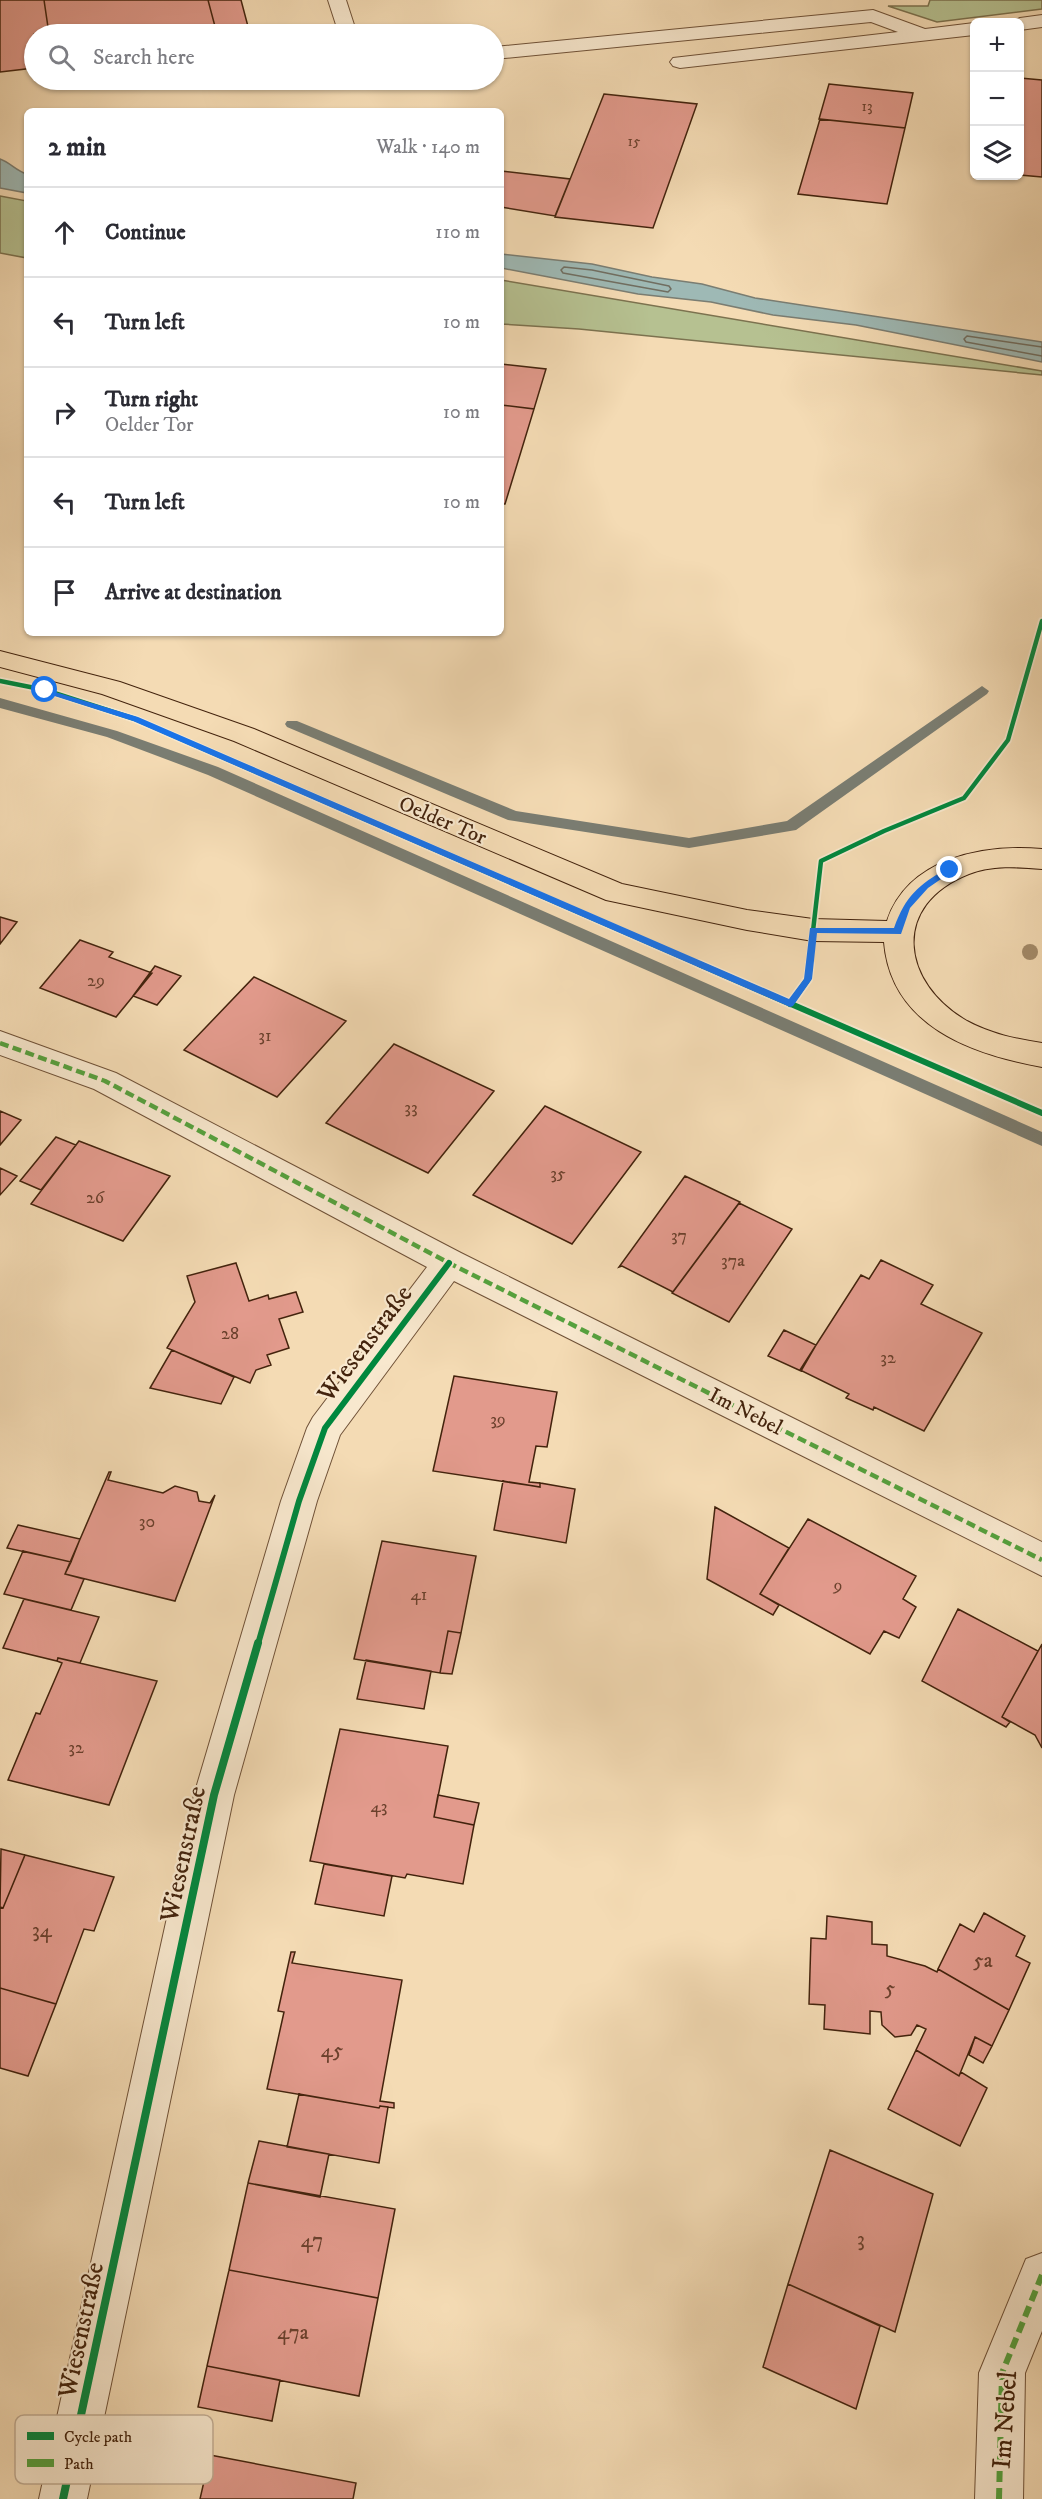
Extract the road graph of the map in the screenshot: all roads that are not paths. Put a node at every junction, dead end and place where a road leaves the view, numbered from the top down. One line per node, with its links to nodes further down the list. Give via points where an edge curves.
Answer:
1 (337, 0): 4 (street)
2 (1042, 21): 3 (street)
3 (1024, 23)
4 (345, 24)
5 (970, 30): 6 (street)
6 (924, 35): 7 (street, via 873,16); 8 (street)
7 (504, 52)
8 (680, 62)
9 (0, 659): 11 (main road, Oelder Tor, via 111,688 244,735 616,893 813,930)
10 (1042, 859): 11 (main road, via 982,860 950,870 925,886 906,907)
11 (897, 932): 13 (main road, via 901,966 921,999 955,1028 1000,1048)
12 (0, 1042): 14 (street, via 105,1081)
13 (1042, 1054)
14 (449, 1263): 15 (street, Im Nebel); 17 (street, Wiesenstraße, via 325,1428 299,1501 214,1795)
15 (1042, 1560)
16 (1042, 2275): 20 (street, Im Nebel, via 1002,2373)
17 (81, 2415)
18 (66, 2484): 19 (street, Wiesenstraße)
19 (63, 2499)
20 (999, 2499)

